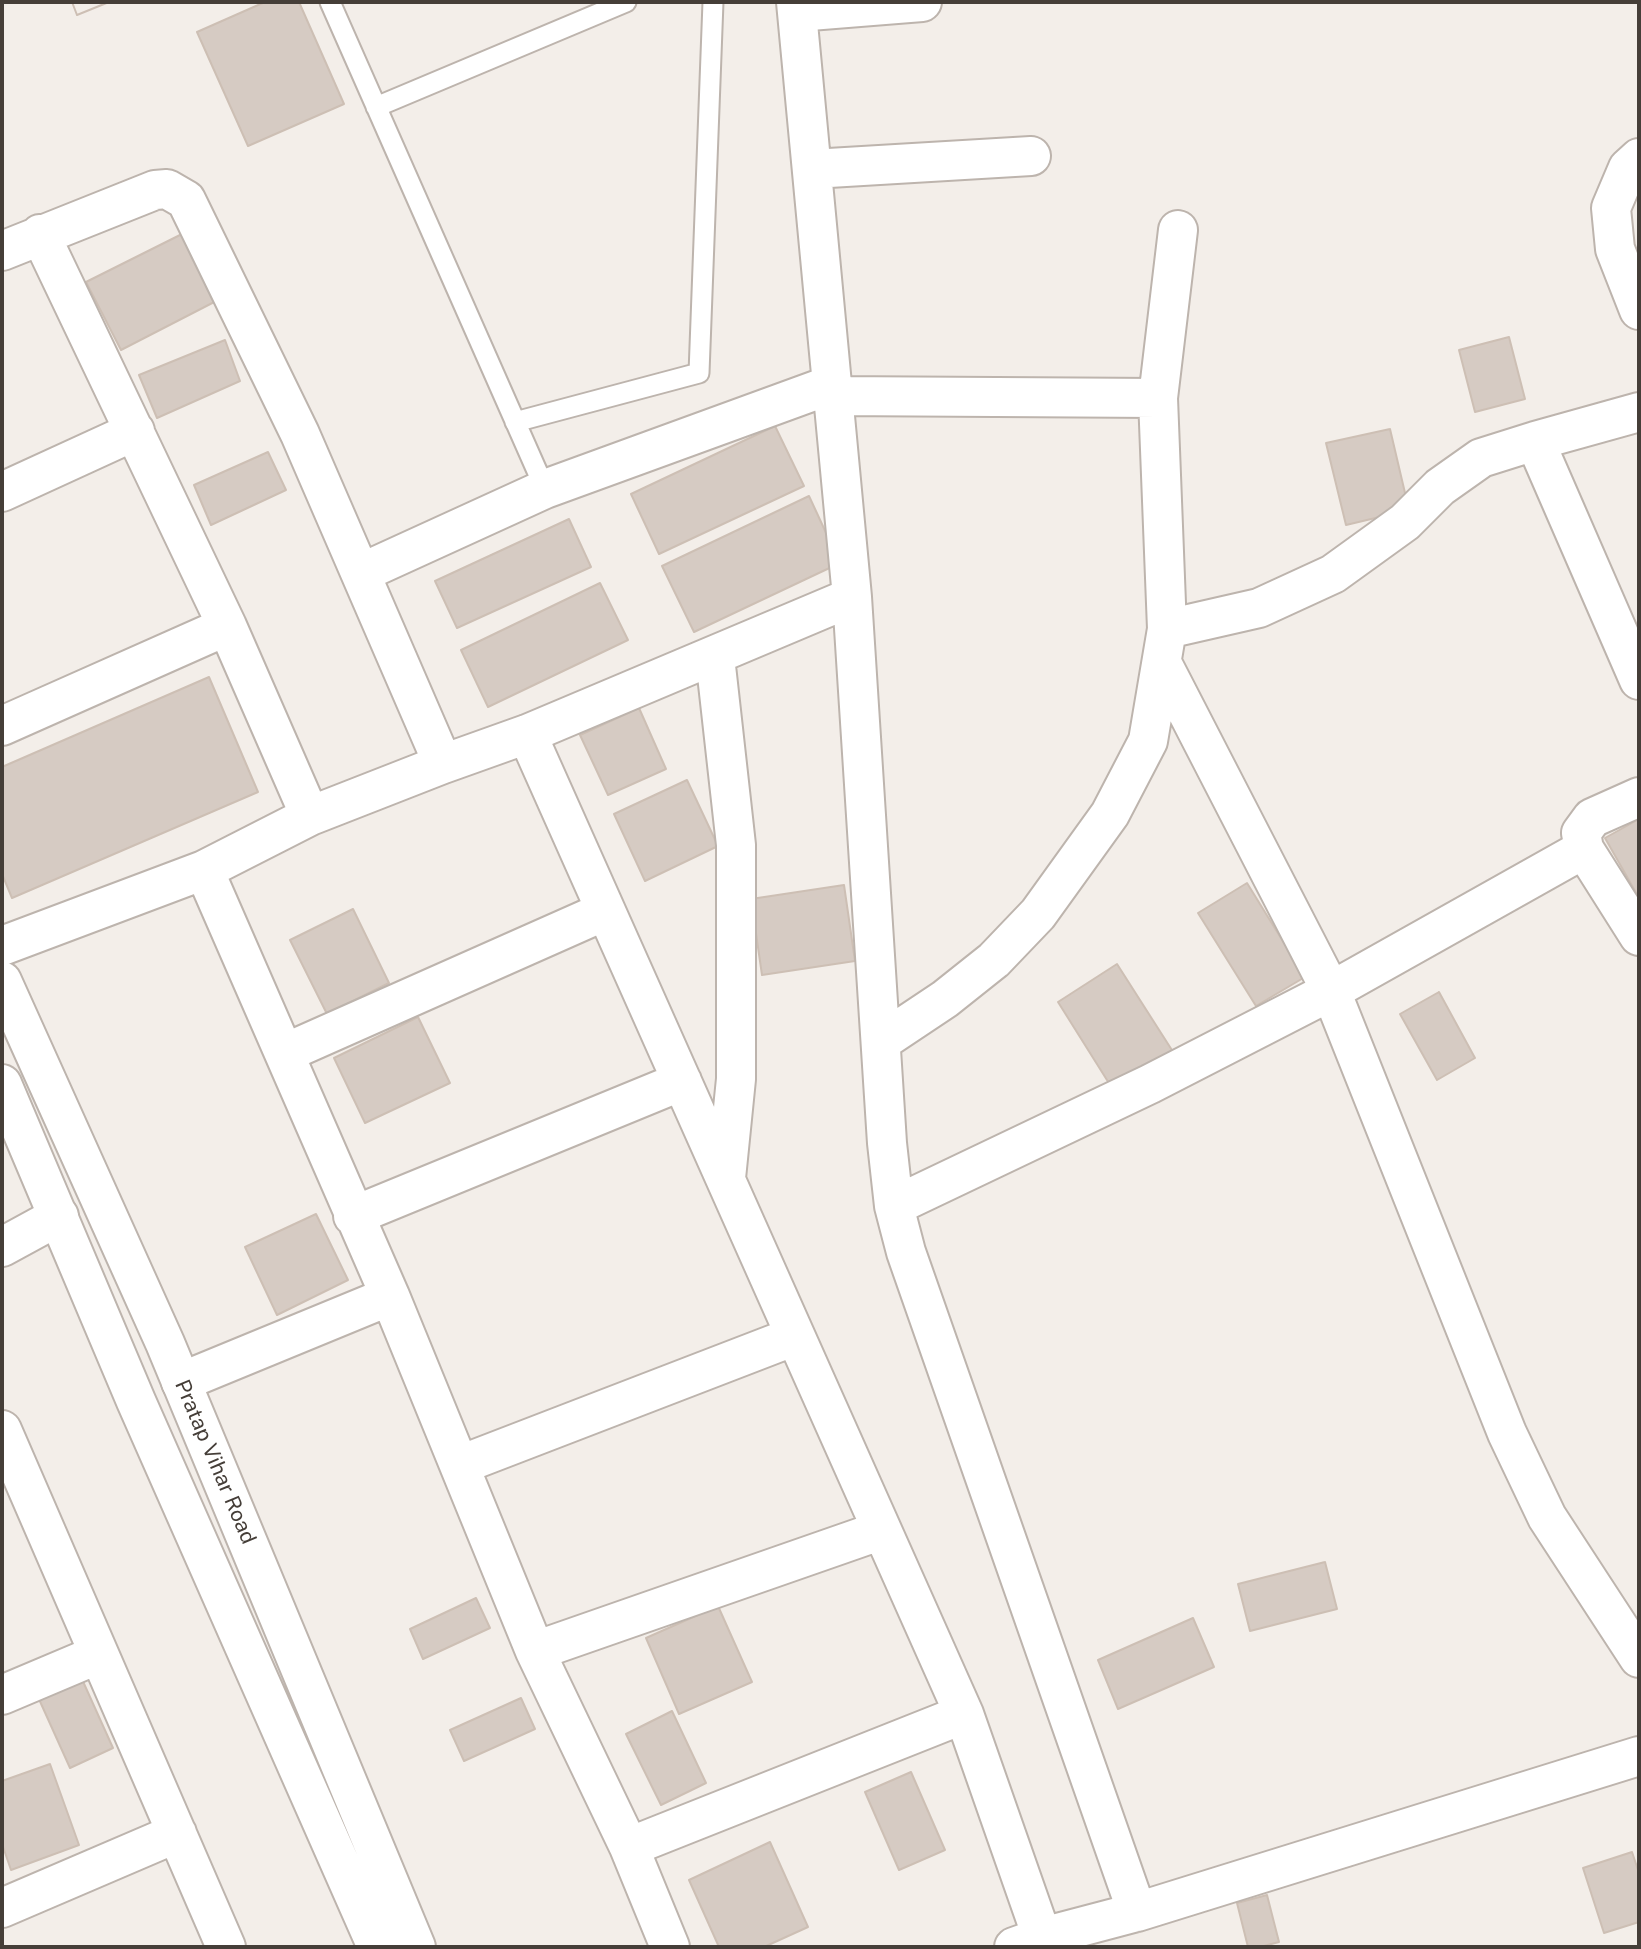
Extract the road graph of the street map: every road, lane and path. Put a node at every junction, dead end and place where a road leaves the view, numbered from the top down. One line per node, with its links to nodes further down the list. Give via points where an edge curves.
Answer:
1 (330, 2): 6 (lane)
2 (626, 2): 6 (lane)
3 (713, 2): 17 (lane, via 699,373)
4 (922, 2): 5 (street)
5 (796, 7): 9 (street)
6 (376, 107): 17 (lane)
7 (1031, 156): 9 (street)
8 (1639, 158): 13 (street, via 1628,168 1611,208 1615,249)
9 (812, 169): 14 (street)
10 (1178, 230): 15 (street)
11 (40, 234): 12 (street); 18 (street); 22 (street, via 155,190 167,189 186,200 300,434)
12 (2, 251)
13 (1639, 310)
14 (833, 390): 15 (street); 20 (street); 23 (street)
15 (1158, 398): 25 (street)
16 (1639, 412): 19 (street)
17 (515, 422): 20 (lane)
18 (135, 431): 21 (street); 24 (street)
19 (1535, 441): 25 (street, via 1481,458 1440,487 1405,522 1333,573); 27 (street)
20 (544, 489): 22 (street)
21 (2, 492)
22 (361, 573): 30 (street)
23 (852, 597): 26 (street); 40 (street)
24 (227, 626): 28 (street); 32 (street)
25 (1165, 646): 39 (street); 40 (street, via 1148,741 1110,814 1038,914 994,960)
26 (715, 657): 29 (street); 44 (street, via 736,845 736,1079)
27 (1639, 680)
28 (2, 726)
29 (527, 734): 30 (street); 35 (street)
30 (443, 764): 32 (street)
31 (1639, 797): 33 (street, via 1592,818 1581,832)
32 (310, 816): 34 (street)
33 (1584, 849): 36 (street); 39 (street)
34 (204, 870): 37 (street); 41 (street)
35 (605, 911): 41 (street); 42 (street)
36 (1639, 936)
37 (2, 946)
38 (2, 981): 51 (street, Pratap Vihar Road)
39 (1331, 991): 45 (street, via 1150,1084); 57 (street, via 1507,1433 1547,1517)
40 (882, 1041): 45 (street)
41 (285, 1053): 47 (street)
42 (681, 1081): 44 (street); 47 (street)
43 (2, 1084): 46 (street)
44 (726, 1180): 50 (street)
45 (894, 1206): 64 (street)
46 (59, 1216): 48 (street); 67 (street)
47 (354, 1216): 49 (street)
48 (2, 1247)
49 (390, 1296): 51 (street); 53 (street)
50 (795, 1336): 53 (street); 54 (street)
51 (181, 1382): 68 (street, Pratap Vihar Road)
52 (6, 1453): 56 (street)
53 (460, 1465): 55 (street)
54 (882, 1530): 55 (street); 59 (street)
55 (535, 1651): 62 (street)
56 (99, 1654): 58 (street); 61 (street)
57 (1639, 1658)
58 (2, 1695)
59 (964, 1714): 62 (street); 65 (street)
60 (1639, 1756): 64 (street)
61 (177, 1833): 63 (street); 66 (street)
62 (629, 1847): 69 (street)
63 (2, 1908)
64 (1138, 1912): 65 (street)
65 (1028, 1942)
66 (226, 1947)
67 (377, 1947)
68 (416, 1947)
69 (670, 1947)

